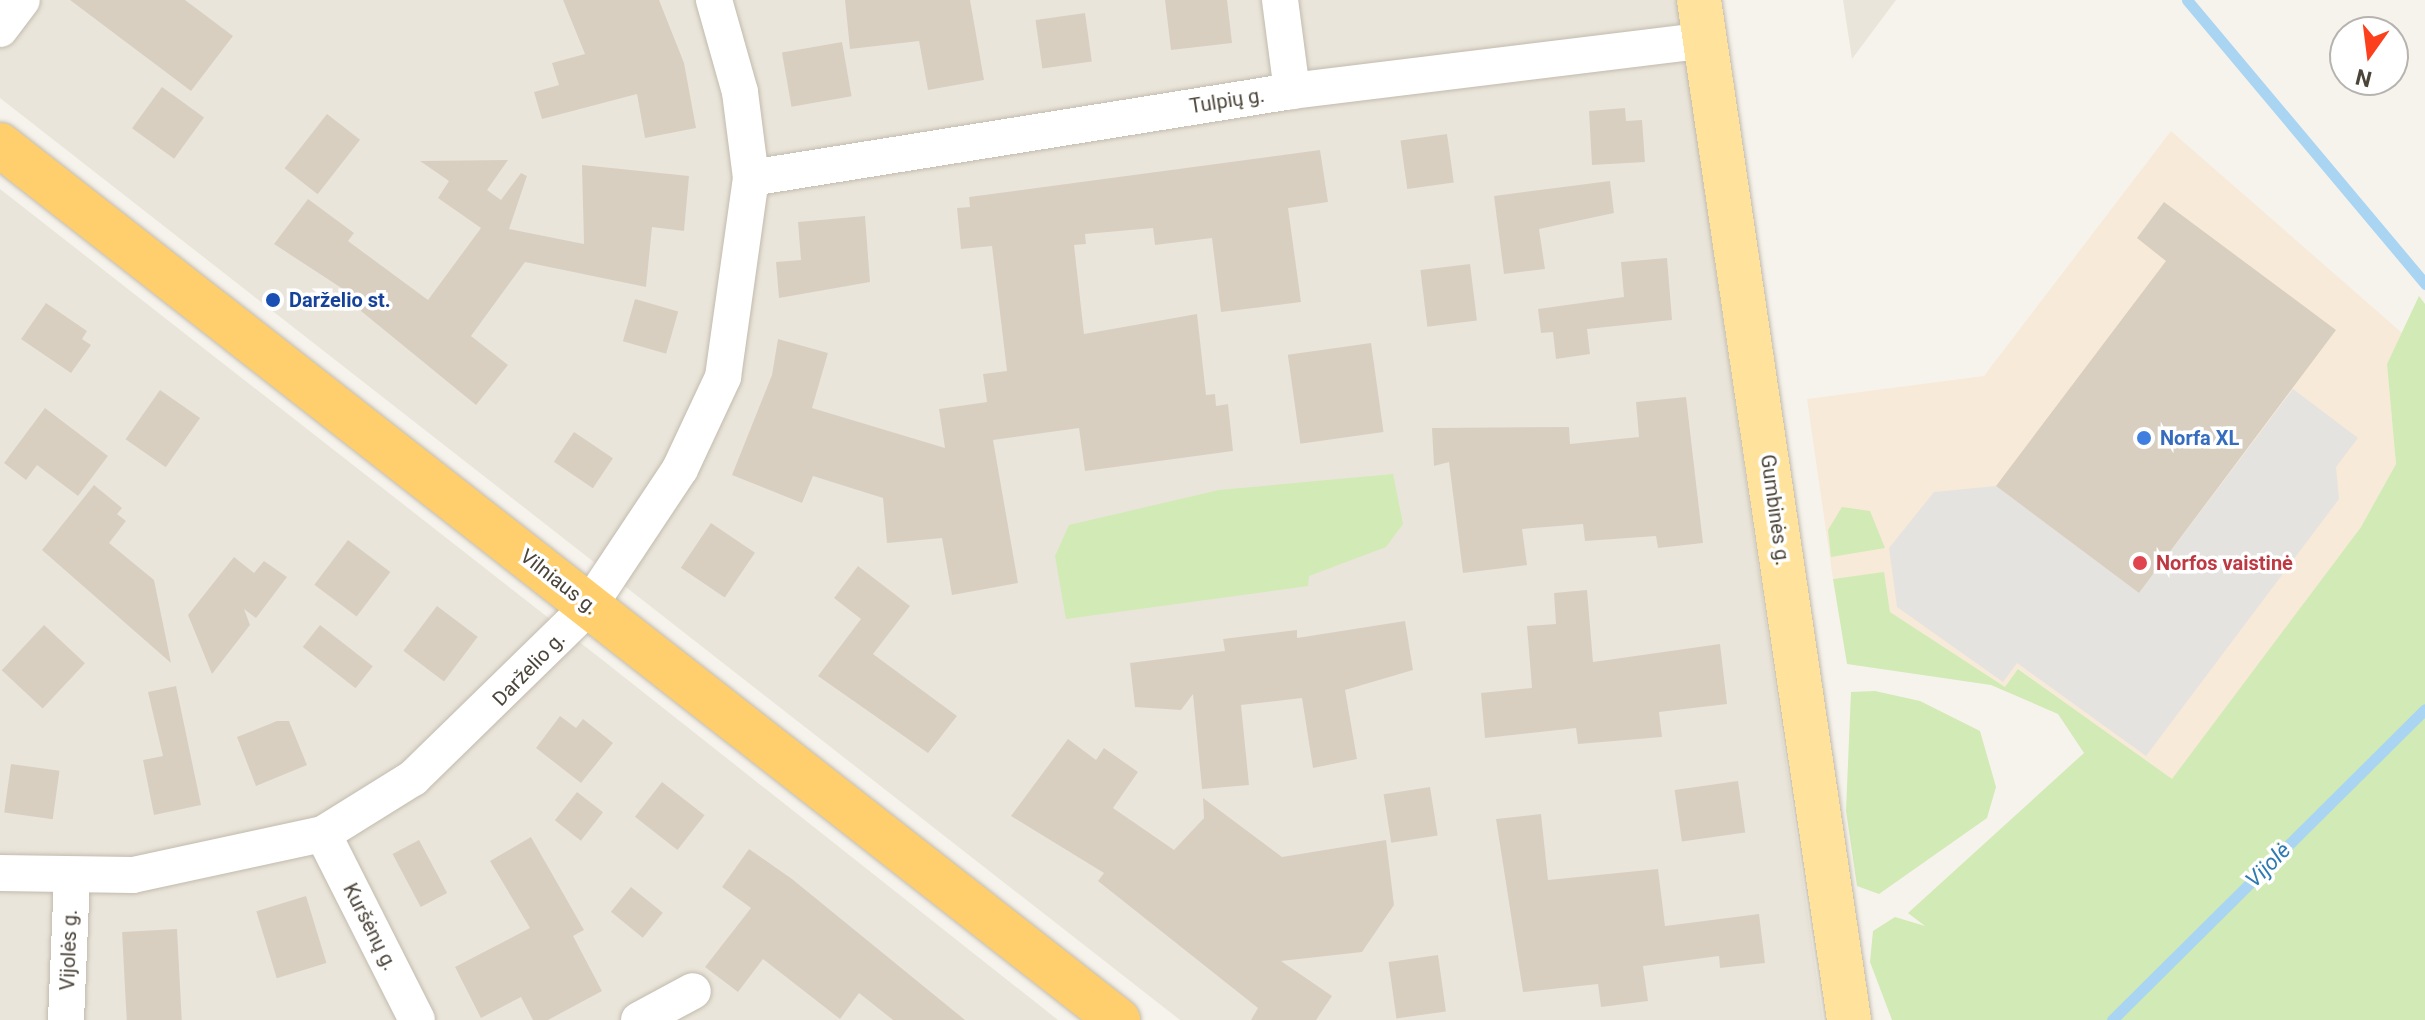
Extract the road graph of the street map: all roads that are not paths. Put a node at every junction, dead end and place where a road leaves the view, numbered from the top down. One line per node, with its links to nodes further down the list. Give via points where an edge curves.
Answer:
1 (22, 0): 5 (street)
2 (714, 0): 8 (street, Darželio g., via 740,92)
3 (1280, 0): 6 (street)
4 (1702, 20): 6 (street, Tulpių g.); 18 (main road, Gumbinės g.)
5 (0, 29)
6 (1292, 91): 8 (street, Tulpių g.)
7 (0, 145): 9 (highway, Vilniaus g.)
8 (751, 178): 9 (street, Darželio g., via 723,377 680,469)
9 (589, 606): 10 (street, Darželio g., via 413,778); 17 (highway, Vilniaus g.)
10 (323, 834): 12 (street, Darželio g., via 197,866); 15 (street, Kuršėnų g.)
11 (0, 873): 12 (street, Darželio g.)
12 (72, 879): 14 (street, Vijolės g.)
13 (693, 991): 16 (street)
14 (66, 1020)
15 (417, 1020)
16 (639, 1020)
17 (1118, 1020)
18 (1849, 1020)

